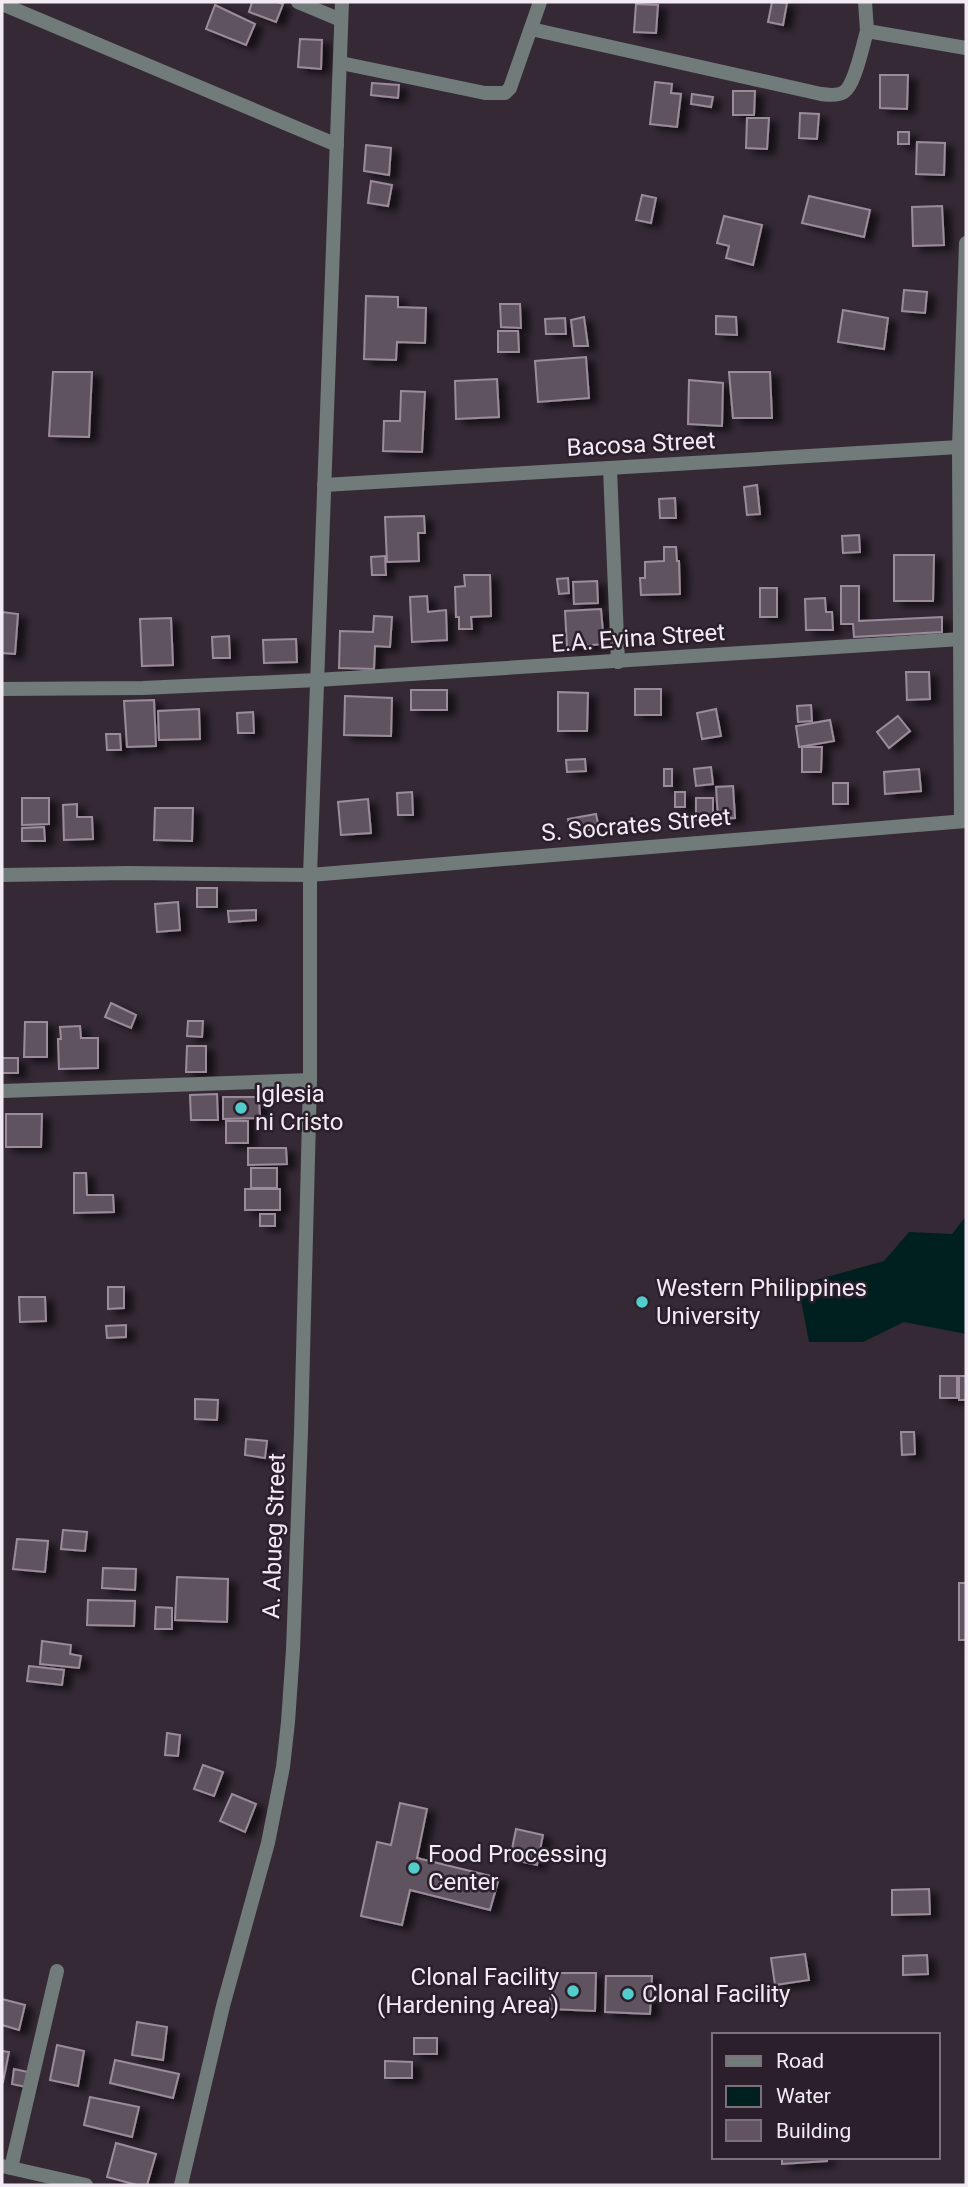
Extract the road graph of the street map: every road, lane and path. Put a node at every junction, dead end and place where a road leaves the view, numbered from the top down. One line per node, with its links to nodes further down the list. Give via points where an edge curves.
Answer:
1 (298, 2): 6 (street)
2 (342, 2): 6 (street, A. Abueg Street)
3 (540, 2): 7 (street)
4 (865, 2): 8 (street)
5 (2, 4): 11 (street)
6 (341, 20): 10 (street, A. Abueg Street)
7 (531, 29): 8 (street, via 833,95 845,92 852,83); 10 (street, via 510,88 498,95)
8 (867, 31): 9 (street)
9 (966, 48)
10 (341, 63): 11 (street, A. Abueg Street)
11 (337, 145): 15 (street, A. Abueg Street)
12 (966, 243): 13 (street)
13 (960, 447): 14 (street, Bacosa Street); 16 (street)
14 (610, 469): 15 (street, Bacosa Street); 17 (street)
15 (324, 485): 18 (street, A. Abueg Street)
16 (961, 639): 17 (street, E.A. Evina Street); 20 (street)
17 (618, 662): 18 (street, E.A. Evina Street)
18 (317, 680): 19 (street, E.A. Evina Street); 22 (street, A. Abueg Street)
19 (2, 689)
20 (963, 821): 22 (street, S. Socrates Street)
21 (2, 875): 22 (street, S. Socrates Street)
22 (310, 875): 23 (street, A. Abueg Street)
23 (310, 1080): 24 (street); 28 (street, A. Abueg Street, via 301,1432 286,1745 268,1843 222,2006)
24 (2, 1091)
25 (57, 1971): 26 (street)
26 (6, 2167): 27 (street)
27 (86, 2185)
28 (181, 2185)

